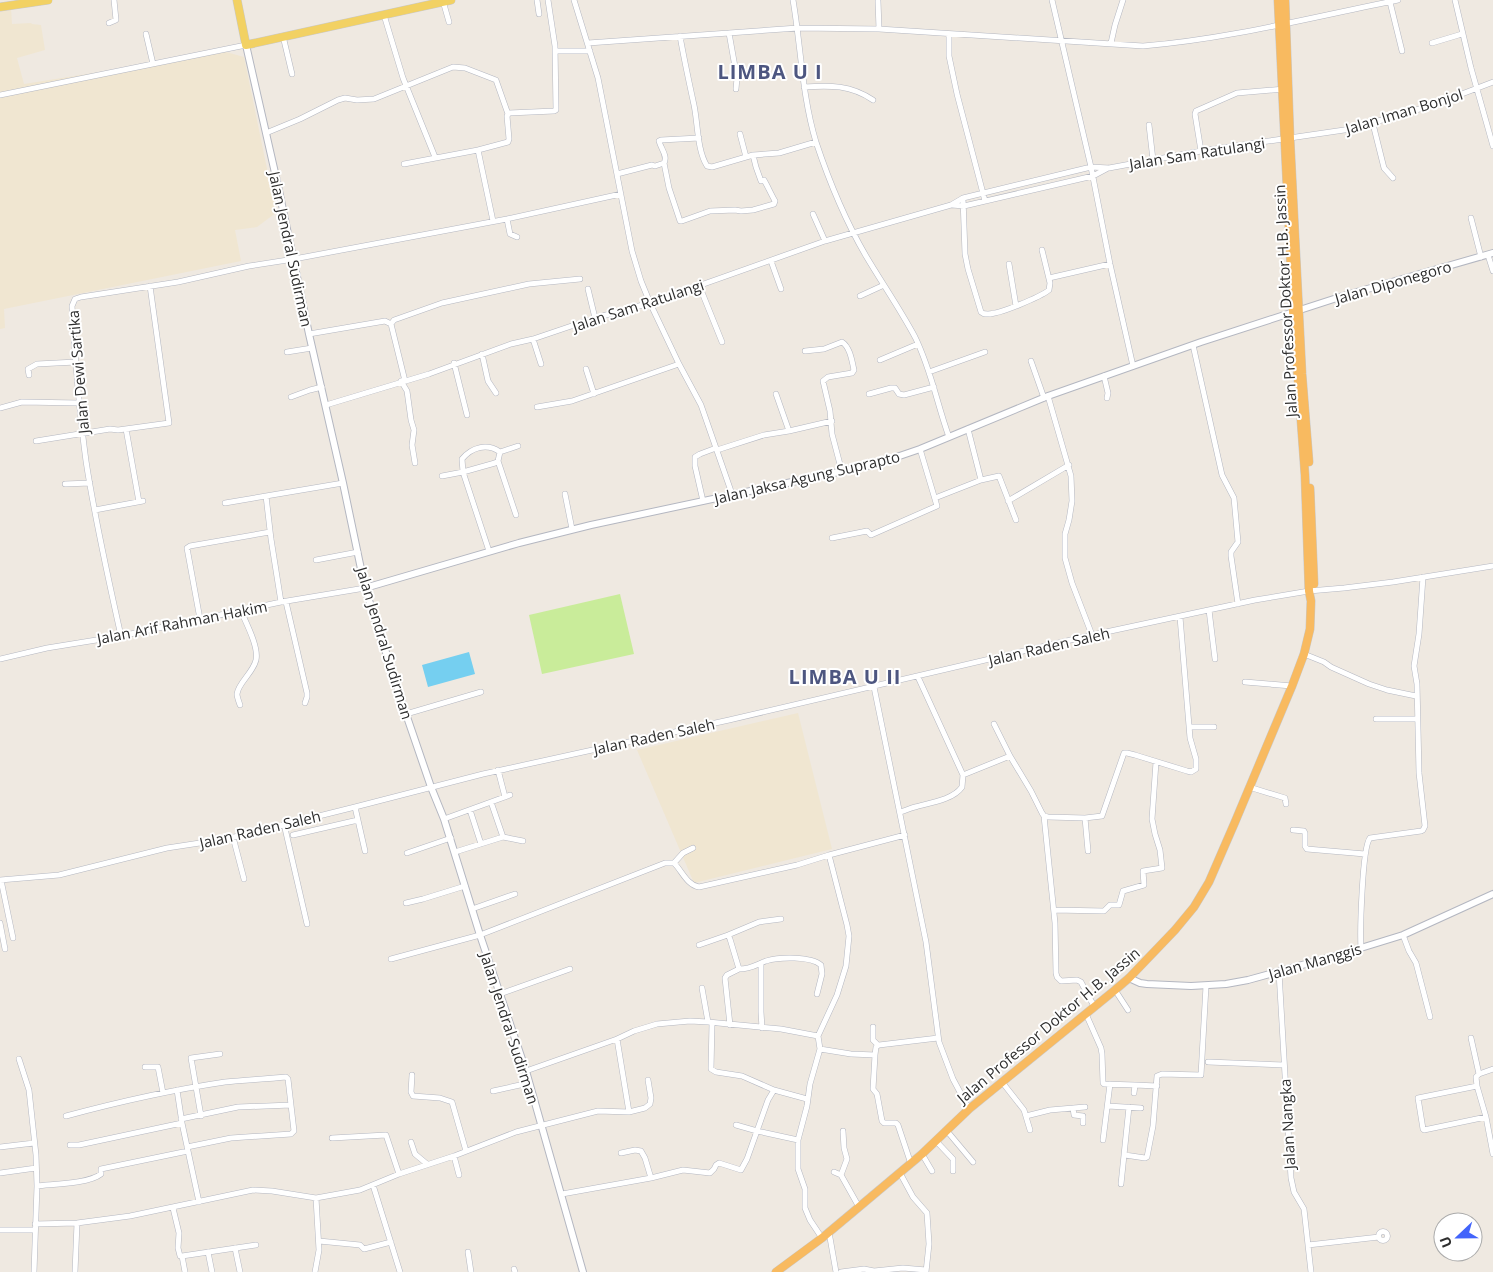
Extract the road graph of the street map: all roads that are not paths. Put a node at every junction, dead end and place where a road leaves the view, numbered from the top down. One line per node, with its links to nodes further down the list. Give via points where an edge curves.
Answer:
1 (48, 0): 18 (main road)
2 (114, 0): 22 (street, via 116,20)
3 (236, 0): 36 (main road, Jalan Jendral Sudirman)
4 (537, 0): 19 (street)
5 (548, 0): 38 (street)
6 (574, 0): 33 (street)
7 (793, 0): 24 (street)
8 (1052, 0): 32 (street)
9 (1123, 0): 35 (street)
10 (1278, 0): 23 (highway, Jalan Professor Doktor H.B. Jassin)
11 (1285, 0): 23 (highway, Jalan Professor Doktor H.B. Jassin)
12 (1398, 0): 16 (street)
13 (1455, 0): 29 (street)
14 (447, 1): 17 (main road); 21 (street)
15 (878, 1): 25 (street)
16 (1390, 2): 23 (street); 37 (street)
17 (421, 3): 20 (main road)
18 (0, 7)
19 (539, 14)
20 (384, 15): 30 (main road); 43 (street)
21 (449, 22)
22 (109, 23)
23 (1283, 25): 35 (street, via 1176,43); 47 (highway, Jalan Professor Doktor H.B. Jassin)
24 (798, 28): 25 (street); 26 (street); 44 (street)
25 (879, 29): 28 (street)
26 (729, 33): 31 (street); 46 (street)
27 (146, 34): 40 (street)
28 (948, 34): 32 (street); 72 (street, via 957,94)
29 (1462, 34): 34 (street); 45 (street)
30 (283, 36): 36 (main road); 41 (street)
31 (680, 36): 33 (street); 55 (street)
32 (1061, 41): 35 (street); 67 (street)
33 (588, 43): 39 (street)
34 (1432, 43)
35 (1111, 44)
36 (246, 45): 40 (street); 53 (street, Jalan Jendral Sudirman)
37 (1402, 50)
38 (555, 51): 39 (street); 50 (street, via 556,110)
39 (590, 51): 69 (street)
40 (153, 64): 48 (street)
41 (292, 74)
42 (1493, 82): 45 (street, Jalan Iman Bonjol)
43 (407, 87): 50 (street, via 453,67 464,68 496,80); 53 (street, via 374,99 338,100); 62 (street)
44 (804, 87): 49 (street, via 832,85 862,93); 57 (street)
45 (1476, 88): 51 (street, Jalan Iman Bonjol); 58 (street)
46 (736, 89)
47 (1285, 89): 56 (highway, Jalan Professor Doktor H.B. Jassin); 60 (street, via 1234,94 1196,111)
48 (0, 95)
49 (873, 100)
50 (508, 114): 59 (street, via 508,142)
51 (1373, 124): 56 (street, Jalan Iman Bonjol); 71 (street, via 1384,168)
52 (1150, 125): 64 (street)
53 (266, 133): 88 (street, Jalan Jendral Sudirman)
54 (740, 134): 63 (street)
55 (698, 138): 63 (street, via 707,166); 65 (street, via 661,140)
56 (1287, 139): 60 (street, Jalan Sam Ratulangi); 103 (highway, Jalan Professor Doktor H.B. Jassin)
57 (816, 142): 61 (street, via 779,153); 82 (street, via 832,188)
58 (1493, 146)
59 (478, 150): 62 (street); 81 (street)
60 (1201, 151): 64 (street, Jalan Sam Ratulangi)
61 (753, 155): 63 (street); 65 (street, via 759,177 764,180 774,204 740,212 710,211 682,221 669,188)
62 (435, 157): 66 (street)
63 (746, 157)
64 (1153, 160): 68 (street, Jalan Sam Ratulangi)
65 (664, 163): 69 (street)
66 (404, 164)
67 (1091, 167): 68 (street, Jalan Sam Ratulangi); 70 (street); 72 (street, Jalan Sam Ratulangi)
68 (1109, 168): 70 (street, Jalan Sam Ratulangi)
69 (617, 174): 73 (street)
70 (1093, 176): 75 (street, Jalan Sam Ratulangi); 91 (street)
71 (1393, 178)
72 (983, 193): 74 (street, Jalan Sam Ratulangi); 75 (street)
73 (621, 194): 80 (street, Jalan Dewi Sartika); 101 (street, via 632,251)
74 (963, 198): 76 (street, Jalan Sam Ratulangi); 77 (street)
75 (985, 201): 77 (street, Jalan Sam Ratulangi)
76 (951, 205): 77 (street, Jalan Sam Ratulangi); 82 (street, Jalan Sam Ratulangi)
77 (964, 206): 102 (street, via 966,262 981,312 990,314)
78 (813, 214): 84 (street)
79 (1471, 218): 87 (street)
80 (507, 219): 81 (street, Jalan Dewi Sartika); 83 (street, via 510,234)
81 (493, 221): 88 (street, Jalan Dewi Sartika)
82 (854, 232): 84 (street, Jalan Sam Ratulangi); 96 (street)
83 (518, 237)
84 (825, 241): 89 (street, Jalan Sam Ratulangi)
85 (1042, 250): 93 (street)
86 (1491, 254): 87 (street, Jalan Diponegoro); 92 (street)
87 (1480, 255): 103 (street, Jalan Diponegoro)
88 (294, 259): 97 (street, Jalan Dewi Sartika); 106 (street, Jalan Jendral Sudirman)
89 (771, 261): 95 (street, Jalan Sam Ratulangi); 99 (street)
90 (1009, 264): 102 (street)
91 (1110, 264): 93 (street); 122 (street)
92 (1493, 272)
93 (1049, 278): 102 (street, via 1049,290)
94 (580, 279): 105 (street, via 529,284 465,298 394,320)
95 (699, 285): 101 (street, Jalan Sam Ratulangi); 108 (street)
96 (884, 285): 100 (street); 109 (street)
97 (150, 286): 118 (street, Jalan Dewi Sartika, via 75,299 72,306); 143 (street, via 169,424)
98 (588, 289): 104 (street)
99 (781, 289)
100 (860, 296)
101 (650, 302): 104 (street, Jalan Sam Ratulangi); 121 (street)
102 (1016, 306)
103 (1296, 311): 110 (street, Jalan Jaksa Agung Suprapto); 182 (highway, Jalan Professor Doktor H.B. Jassin, via 1312,516)
104 (595, 318): 107 (street, Jalan Sam Ratulangi)
105 (391, 324): 106 (street, via 385,321); 127 (street)
106 (309, 334): 111 (street, Jalan Jendral Sudirman)
107 (533, 339): 115 (street, Jalan Sam Ratulangi); 120 (street)
108 (722, 342)
109 (918, 344): 116 (street); 124 (street)
110 (1193, 345): 122 (street, Jalan Jaksa Agung Suprapto); 184 (street, via 1224,479 1234,498 1238,542 1231,556)
111 (312, 348): 113 (street); 128 (street, Jalan Jendral Sudirman)
112 (804, 351): 142 (street, via 824,349 840,342 847,346 854,370 852,373 828,377 823,381)
113 (288, 352)
114 (985, 352): 124 (street)
115 (482, 354): 119 (street, Jalan Sam Ratulangi); 130 (street, via 488,381)
116 (880, 360)
117 (1031, 361): 135 (street)
118 (76, 362): 125 (street, via 37,364 28,369); 137 (street, Jalan Dewi Sartika)
119 (454, 364): 127 (street, Jalan Sam Ratulangi); 141 (street)
120 (541, 364)
121 (679, 364): 131 (street); 150 (street, via 701,405)
122 (1133, 366): 126 (street, Jalan Jaksa Agung Suprapto)
123 (586, 369): 131 (street)
124 (929, 372): 129 (street)
125 (29, 375)
126 (1104, 376): 135 (street, Jalan Jaksa Agung Suprapto); 136 (street)
127 (403, 381): 138 (street, Jalan Sam Ratulangi); 154 (street, via 414,430)
128 (322, 387): 134 (street); 138 (street, Jalan Jendral Sudirman)
129 (934, 388): 133 (street, via 904,395 895,388); 147 (street)
130 (496, 392)
131 (594, 394): 139 (street)
132 (776, 394): 145 (street)
133 (869, 394)
134 (292, 397)
135 (1046, 397): 144 (street, Jalan Jaksa Agung Suprapto); 155 (street)
136 (1107, 398)
137 (79, 403): 140 (street, via 22,402); 146 (street, Jalan Dewi Sartika)
138 (326, 405): 161 (street, Jalan Jendral Sudirman)
139 (538, 407)
140 (0, 408)
141 (467, 414)
142 (832, 421): 145 (street); 157 (street, via 832,434)
143 (126, 429): 146 (street); 170 (street, via 141,501)
144 (968, 429): 147 (street, Jalan Jaksa Agung Suprapto); 159 (street)
145 (789, 431): 150 (street)
146 (83, 434): 148 (street); 160 (street, Jalan Dewi Sartika)
147 (949, 437): 151 (street, Jalan Jaksa Agung Suprapto)
148 (36, 441)
149 (518, 446): 152 (street)
150 (717, 449): 164 (street); 167 (street, via 695,457)
151 (920, 449): 157 (street, Jalan Jaksa Agung Suprapto); 166 (street)
152 (500, 452): 153 (street); 156 (street, via 489,446 472,451 462,458)
153 (498, 461): 156 (street); 171 (street)
154 (415, 463)
155 (1069, 466): 168 (street); 189 (street, via 1072,501 1065,534 1065,558)
156 (463, 472): 158 (street); 177 (street)
157 (842, 472): 164 (street, Jalan Jaksa Agung Suprapto)
158 (442, 476)
159 (981, 480): 166 (street); 168 (street, via 999,476)
160 (90, 483): 162 (street); 170 (street, Jalan Dewi Sartika)
161 (343, 483): 165 (street); 176 (street, Jalan Jendral Sudirman)
162 (66, 484)
163 (565, 494): 173 (street)
164 (732, 494): 167 (street, Jalan Jaksa Agung Suprapto)
165 (266, 496): 169 (street); 174 (street)
166 (935, 498): 175 (street, via 935,508 871,535 867,531)
167 (703, 501): 173 (street, Jalan Jaksa Agung Suprapto)
168 (1008, 501): 172 (street)
169 (226, 503)
170 (95, 510): 190 (street, Jalan Dewi Sartika)
171 (516, 514)
172 (1016, 520)
173 (572, 529): 177 (street, Jalan Jaksa Agung Suprapto)
174 (270, 532): 183 (street); 188 (street, via 187,548)
175 (832, 538)
176 (358, 552): 178 (street); 181 (street, Jalan Jendral Sudirman)
177 (489, 552): 181 (street, Jalan Jaksa Agung Suprapto)
178 (316, 560)
179 (1493, 566): 180 (street, Jalan Raden Saleh)
180 (1423, 577): 182 (street, Jalan Raden Saleh); 199 (street, via 1414,666)
181 (365, 588): 183 (street, Jalan Arif Rahman Hakim); 202 (street, Jalan Jendral Sudirman)
182 (1311, 591): 184 (street, Jalan Raden Saleh); 191 (highway, Jalan Professor Doktor H.B. Jassin, via 1310,629)
183 (284, 602): 186 (street, Jalan Arif Rahman Hakim); 200 (street, via 308,697)
184 (1238, 604): 185 (street, Jalan Raden Saleh)
185 (1210, 610): 187 (street, Jalan Raden Saleh); 193 (street)
186 (241, 611): 188 (street, Jalan Arif Rahman Hakim); 201 (street, via 256,655 252,671 237,692)
187 (1180, 617): 189 (street, Jalan Raden Saleh); 207 (street)
188 (200, 620): 190 (street, Jalan Arif Rahman Hakim)
189 (1092, 635): 194 (street, Jalan Raden Saleh)
190 (121, 636): 192 (street, Jalan Arif Rahman Hakim)
191 (1304, 654): 196 (highway, Jalan Professor Doktor H.B. Jassin); 199 (street, via 1369,684)
192 (0, 659)
193 (1215, 659)
194 (918, 676): 197 (street, Jalan Raden Saleh); 211 (street)
195 (1245, 682): 196 (street)
196 (1292, 686): 213 (highway, Jalan Professor Doktor H.B. Jassin)
197 (874, 687): 210 (street, Jalan Raden Saleh); 218 (street)
198 (481, 692): 202 (street)
199 (1416, 696): 203 (street)
200 (305, 703)
201 (240, 705)
202 (406, 714): 212 (street, Jalan Jendral Sudirman)
203 (1417, 718): 204 (street); 237 (street, via 1424,828 1370,838)
204 (1376, 720)
205 (994, 724): 208 (street)
206 (1214, 726): 207 (street)
207 (1190, 727): 209 (street, via 1196,769 1191,772)
208 (1010, 756): 211 (street); 219 (street)
209 (1156, 762): 220 (street, via 1124,754 1103,814 1098,818); 247 (street, via 1152,819 1162,868 1143,871 1144,885 1123,890 1119,905 1110,905 1104,911)
210 (498, 770): 212 (street, Jalan Raden Saleh); 214 (street, via 508,796)
211 (962, 775): 218 (street, via 962,787 957,792)
212 (431, 787): 216 (street, Jalan Raden Saleh); 221 (street, Jalan Jendral Sudirman)
213 (1249, 787): 215 (street, via 1285,798); 263 (highway, Jalan Professor Doktor H.B. Jassin, via 1209,882 1194,907)
214 (491, 802): 217 (street); 228 (street)
215 (1286, 804)
216 (355, 807): 222 (street); 223 (street, Jalan Raden Saleh)
217 (470, 810): 221 (street); 231 (street)
218 (900, 812): 226 (street)
219 (1044, 816): 220 (street); 247 (street)
220 (1085, 818): 234 (street)
221 (444, 819): 229 (street, Jalan Jendral Sudirman)
222 (358, 820): 225 (street); 233 (street)
223 (284, 824): 227 (street, Jalan Raden Saleh); 250 (street)
224 (1293, 830): 237 (street, via 1305,833 1307,849)
225 (293, 835)
226 (905, 835): 238 (street); 279 (street, via 926,942)
227 (233, 837): 240 (street); 241 (street, Jalan Raden Saleh, via 161,850 59,875)
228 (503, 837): 230 (street); 231 (street)
229 (450, 838): 235 (street, Jalan Jendral Sudirman); 236 (street)
230 (523, 841)
231 (481, 844): 235 (street)
232 (693, 848): 239 (street, via 682,853)
233 (365, 851)
234 (1088, 851)
235 (455, 852): 242 (street, Jalan Jendral Sudirman)
236 (407, 854)
237 (1365, 854): 256 (street)
238 (829, 855): 239 (street, via 696,888); 277 (street, via 849,936 846,966)
239 (674, 863): 251 (street, via 665,863)
240 (244, 879)
241 (1, 880): 254 (street)
242 (465, 886): 245 (street); 246 (street, Jalan Jendral Sudirman)
243 (515, 894): 246 (street)
244 (1493, 894): 253 (street, Jalan Manggis)
245 (406, 903)
246 (472, 909): 251 (street, Jalan Jendral Sudirman)
247 (1054, 910): 269 (street, via 1057,977 1061,981 1082,982)
248 (781, 919): 252 (street, via 759,922)
249 (0, 924): 257 (street)
250 (307, 924)
251 (480, 935): 258 (street); 267 (street, Jalan Jendral Sudirman)
252 (728, 935): 255 (street); 261 (street)
253 (1402, 935): 256 (street, Jalan Manggis); 272 (street, via 1416,963)
254 (13, 938)
255 (698, 945)
256 (1361, 948): 262 (street, Jalan Manggis)
257 (5, 949)
258 (392, 959)
259 (761, 963): 261 (street); 268 (street, via 784,958 819,963 822,974); 276 (street)
260 (570, 969): 267 (street)
261 (739, 969): 274 (street, via 725,978)
262 (1279, 972): 264 (street, Jalan Manggis); 287 (street, Jalan Nangka)
263 (1129, 978): 264 (street, Jalan Manggis, via 1147,984); 266 (highway, Jalan Professor Doktor H.B. Jassin)
264 (1206, 986): 298 (street, via 1200,1075 1159,1075)
265 (702, 988): 273 (street)
266 (1115, 990): 269 (highway, Jalan Professor Doktor H.B. Jassin); 270 (street)
267 (500, 994): 290 (street, Jalan Jendral Sudirman)
268 (818, 994)
269 (1094, 1006): 271 (highway, Jalan Professor Doktor H.B. Jassin)
270 (1128, 1010)
271 (1086, 1014): 294 (highway, Jalan Professor Doktor H.B. Jassin); 296 (street, via 1101,1048 1102,1083)
272 (1430, 1016)
273 (710, 1022): 274 (street); 278 (street, via 657,1024); 302 (street, via 711,1069 742,1076)
274 (730, 1025): 276 (street)
275 (872, 1027): 281 (street, via 873,1040)
276 (762, 1028): 277 (street)
277 (818, 1036): 282 (street)
278 (617, 1038): 290 (street); 314 (street)
279 (938, 1038): 281 (street); 313 (street, via 952,1079)
280 (1471, 1038): 291 (street)
281 (878, 1045): 284 (street)
282 (820, 1049): 284 (street); 306 (street)
283 (220, 1054): 300 (street, via 191,1058)
284 (875, 1055): 344 (street, via 873,1089 882,1121 898,1124)
285 (19, 1059): 332 (street, via 29,1090)
286 (1208, 1062): 287 (street)
287 (1284, 1064): 372 (street, Jalan Nangka, via 1291,1178 1294,1192 1304,1209)
288 (145, 1067): 304 (street, via 158,1066)
289 (1493, 1069): 291 (street)
290 (526, 1071): 295 (street, Jalan Jendral Sudirman)
291 (1479, 1074): 299 (street)
292 (412, 1075): 336 (street, via 410,1092 413,1096 452,1102)
293 (648, 1080): 314 (street, via 650,1104)
294 (1002, 1082): 313 (highway, Jalan Professor Doktor H.B. Jassin); 317 (street)
295 (529, 1083): 303 (street); 321 (street, Jalan Jendral Sudirman)
296 (1110, 1084): 297 (street); 308 (street)
297 (1135, 1085): 298 (street); 305 (street)
298 (1157, 1086): 340 (street, via 1147,1157)
299 (1477, 1086): 318 (street); 318 (street, via 1418,1098 1423,1129)
300 (196, 1087): 301 (street); 307 (street, via 286,1077); 316 (street)
301 (177, 1090): 304 (street); 319 (street)
302 (774, 1090): 306 (street); 326 (street)
303 (494, 1091)
304 (163, 1093): 315 (street)
305 (1134, 1093)
306 (807, 1099): 328 (street)
307 (291, 1105): 316 (street, via 238,1108); 335 (street, via 294,1131 291,1134 231,1138)
308 (1108, 1106): 310 (street); 329 (street)
309 (1085, 1107): 311 (street)
310 (1129, 1107): 312 (street); 340 (street)
311 (1073, 1108): 317 (street); 320 (street, via 1074,1115 1082,1116)
312 (1141, 1108)
313 (969, 1109): 325 (highway, Jalan Professor Doktor H.B. Jassin)
314 (629, 1112): 321 (street, via 598,1111)
315 (66, 1116)
316 (201, 1116): 319 (street)
317 (1026, 1116): 323 (street)
318 (1486, 1117): 339 (street)
319 (182, 1121): 333 (street); 335 (street)
320 (1083, 1123)
321 (542, 1125): 336 (street); 358 (street, Jalan Jendral Sudirman)
322 (736, 1125): 326 (street)
323 (1030, 1130)
324 (843, 1131): 353 (street, via 847,1159)
325 (947, 1131): 330 (highway, Jalan Professor Doktor H.B. Jassin); 342 (street)
326 (757, 1132): 328 (street); 354 (street, via 742,1169 719,1163 710,1173 683,1170)
327 (332, 1138): 351 (street, via 386,1135)
328 (798, 1140): 368 (street, via 798,1169 805,1189 805,1208)
329 (1103, 1140)
330 (936, 1141): 338 (highway, Jalan Professor Doktor H.B. Jassin); 347 (street, via 952,1159)
331 (411, 1142): 343 (street, via 415,1154)
332 (34, 1143): 334 (street); 345 (street)
333 (70, 1145)
334 (0, 1147)
335 (187, 1149): 356 (street, via 102,1169 101,1174 87,1180); 360 (street)
336 (466, 1151): 341 (street)
337 (621, 1153): 354 (street, via 641,1151)
338 (922, 1154): 344 (highway, Jalan Professor Doktor H.B. Jassin); 346 (street)
339 (1493, 1154)
340 (1124, 1155): 355 (street)
341 (454, 1156): 343 (street); 352 (street)
342 (973, 1162)
343 (427, 1164): 351 (street)
344 (911, 1164): 350 (highway, Jalan Professor Doktor H.B. Jassin)
345 (36, 1168): 349 (street); 356 (street)
346 (932, 1171)
347 (953, 1171)
348 (834, 1172): 353 (street)
349 (0, 1173)
350 (900, 1173): 361 (highway, Jalan Professor Doktor H.B. Jassin); 377 (street, via 912,1197 927,1213 929,1244)
351 (399, 1174): 357 (street)
352 (459, 1175)
353 (841, 1175): 361 (street)
354 (651, 1178): 358 (street)
355 (1121, 1184)
356 (37, 1186): 364 (street)
357 (373, 1186): 359 (street); 370 (street)
358 (562, 1194): 386 (street, Jalan Jendral Sudirman)
359 (316, 1198): 360 (street, via 253,1190); 369 (street)
360 (199, 1202): 362 (street)
361 (859, 1207): 366 (highway, Jalan Professor Doktor H.B. Jassin)
362 (174, 1208): 363 (street); 376 (street, via 180,1233 178,1251)
363 (77, 1223): 364 (street); 379 (street)
364 (35, 1227): 365 (street); 378 (street)
365 (0, 1230)
366 (829, 1232): 368 (highway, Jalan Professor Doktor H.B. Jassin); 388 (street)
367 (1378, 1237): 372 (street)
368 (822, 1238): 387 (highway, Jalan Professor Doktor H.B. Jassin)
369 (319, 1241): 370 (street, via 360,1245 364,1249); 383 (street)
370 (391, 1242): 384 (street)
371 (256, 1245): 373 (street)
372 (1308, 1246): 390 (street, Jalan Nangka)
373 (235, 1248): 374 (street); 382 (street)
374 (208, 1252): 376 (street); 381 (street)
375 (468, 1252): 385 (street)
376 (182, 1256): 380 (street)
377 (926, 1271): 389 (street, via 903,1268)
378 (34, 1272)
379 (75, 1272)
380 (185, 1272)
381 (212, 1272)
382 (240, 1272)
383 (315, 1272)
384 (400, 1272)
385 (471, 1272)
386 (583, 1272)
387 (776, 1272)
388 (836, 1272)
389 (841, 1272)
390 (1310, 1272)

